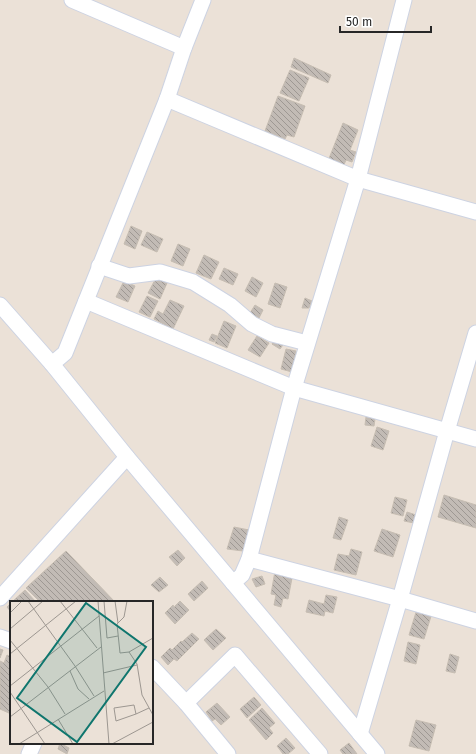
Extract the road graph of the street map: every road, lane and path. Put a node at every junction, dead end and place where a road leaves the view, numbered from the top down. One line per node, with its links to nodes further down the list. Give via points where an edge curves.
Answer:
1 (72, 0): 4 (street)
2 (203, 0): 4 (street)
3 (404, 0): 6 (street)
4 (184, 48): 5 (street)
5 (167, 99): 6 (street); 8 (street)
6 (358, 179): 7 (street); 12 (street)
7 (476, 212)
8 (99, 266): 9 (street); 12 (street, via 129,276 160,272 193,282 230,305 252,324 272,334)
9 (86, 301): 13 (street, via 65,354); 14 (street)
10 (0, 305): 13 (street)
11 (476, 333): 15 (street)
12 (307, 343): 14 (street)
13 (52, 364): 17 (street)
14 (294, 388): 15 (street); 18 (street)
15 (447, 431): 16 (street); 21 (street)
16 (476, 439)
17 (127, 457): 19 (street); 20 (street)
18 (249, 559): 19 (street, via 242,575); 21 (street)
19 (233, 584): 27 (street)
20 (0, 598)
21 (400, 599): 22 (street); 27 (street)
22 (476, 621)
23 (0, 636): 24 (street)
24 (10, 641)
25 (153, 668): 26 (street)
26 (186, 703): 30 (street); 31 (street, via 235,655)
27 (360, 734): 32 (street)
28 (34, 744): 29 (street)
29 (29, 754)
30 (228, 754)
31 (320, 754)
32 (377, 754)

